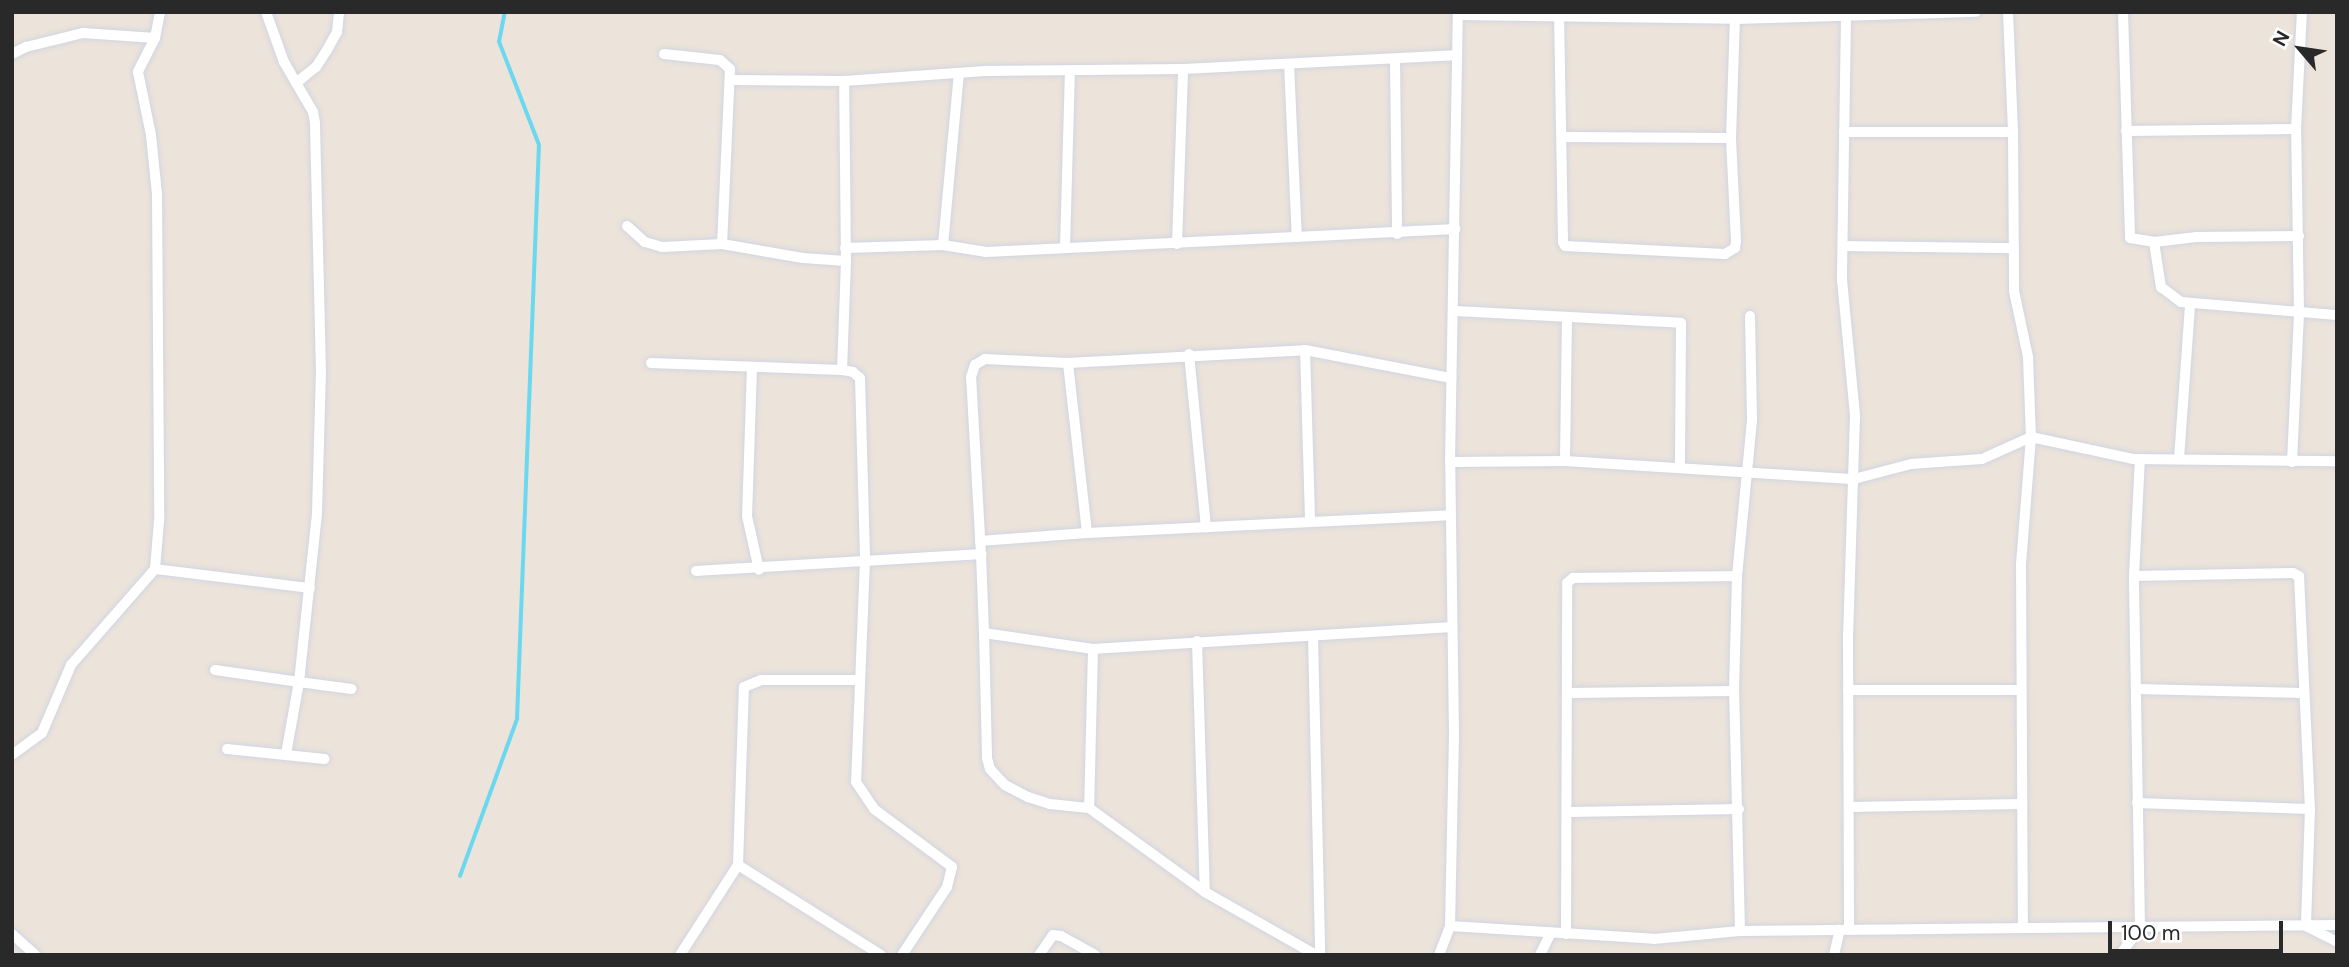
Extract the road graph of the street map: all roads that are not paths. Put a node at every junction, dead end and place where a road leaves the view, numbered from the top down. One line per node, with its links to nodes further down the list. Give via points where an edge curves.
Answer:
1 (160, 12): 15 (street)
2 (266, 12): 26 (street)
3 (339, 12): 26 (street, via 337,32 327,50 316,67)
4 (1976, 12): 10 (street)
5 (2008, 12): 30 (street)
6 (2123, 12): 28 (street)
7 (2302, 12): 27 (street)
8 (1458, 14): 9 (street); 18 (street)
9 (1559, 14): 11 (street); 31 (street)
10 (1924, 14): 13 (street)
11 (1669, 15): 14 (street)
12 (1804, 15): 13 (street); 14 (street)
13 (1846, 18): 29 (street)
14 (1735, 19): 32 (street)
15 (155, 38): 16 (street, via 83,33); 77 (street, via 138,72 151,135 158,207 159,521)
16 (12, 54)
17 (664, 54): 24 (street, via 724,61)
18 (1455, 55): 19 (street); 34 (street)
19 (1395, 60): 20 (street); 35 (street)
20 (1289, 64): 21 (street); 37 (street)
21 (1183, 69): 22 (street); 40 (street)
22 (1070, 71): 23 (street); 44 (street)
23 (959, 74): 25 (street); 41 (street)
24 (731, 80): 25 (street); 39 (street)
25 (844, 81): 43 (street)
26 (296, 83): 82 (street, via 313,112 317,178 321,371)
27 (2296, 129): 28 (street); 36 (street)
28 (2126, 131): 38 (street, via 2127,233 2134,241)
29 (1844, 132): 30 (street); 42 (street)
30 (2013, 132): 45 (street)
31 (1563, 137): 32 (street); 32 (street, via 1565,246 1725,254 1735,248 1736,241)
32 (1731, 138)
33 (627, 226): 39 (street, via 645,242 662,247)
34 (1455, 229): 35 (street); 48 (street)
35 (1397, 234): 37 (street)
36 (2299, 236): 38 (street); 49 (street)
37 (1297, 237): 40 (street)
38 (2154, 242): 47 (street, via 2161,287)
39 (722, 244): 46 (street)
40 (1177, 244): 44 (street)
41 (943, 245): 43 (street); 44 (street, via 986,251)
42 (1844, 246): 45 (street); 69 (street)
43 (845, 248): 46 (street)
44 (1065, 248)
45 (2014, 248): 60 (street, via 2014,291 2028,357)
46 (846, 261): 58 (street)
47 (2190, 304): 49 (street); 62 (street)
48 (1455, 311): 52 (street); 59 (street)
49 (2299, 313): 50 (street); 66 (street)
50 (2337, 314)
51 (1750, 316): 68 (street)
52 (1567, 317): 63 (street); 67 (street, via 1681,323)
53 (1305, 350): 54 (street); 59 (street); 71 (street)
54 (1189, 354): 56 (street); 72 (street)
55 (651, 363): 57 (street)
56 (1068, 363): 73 (street); 74 (street, via 985,359 975,365 971,377)
57 (752, 367): 58 (street); 78 (street, via 747,516)
58 (842, 370): 76 (street, via 858,375 861,382)
59 (1451, 378): 65 (street)
60 (2031, 437): 61 (street); 69 (street, via 1982,459 1911,464); 94 (street, via 2021,564)
61 (2140, 459): 62 (street); 81 (street)
62 (2179, 460): 66 (street)
63 (1565, 461): 65 (street); 67 (street)
64 (2337, 461): 66 (street)
65 (1450, 462): 70 (street)
66 (2292, 462)
67 (1680, 466): 68 (street)
68 (1748, 472): 69 (street); 80 (street)
69 (1854, 479): 93 (street)
70 (1450, 515): 71 (street); 83 (street)
71 (1310, 521): 72 (street)
72 (1206, 527): 73 (street)
73 (1087, 533): 74 (street)
74 (980, 541): 75 (street)
75 (981, 554): 76 (street); 84 (street)
76 (865, 560): 78 (street); 89 (street)
77 (155, 569): 82 (street); 100 (street, via 71,665 42,733)
78 (759, 570): 79 (street)
79 (696, 571)
80 (1737, 576): 95 (street); 96 (street, via 1573,578 1567,583)
81 (2134, 576): 92 (street); 97 (street, via 2299,576)
82 (310, 588): 90 (street)
83 (1451, 626): 85 (street); 112 (street)
84 (984, 633): 87 (street); 105 (street, via 990,769 1005,785 1028,797)
85 (1314, 636): 86 (street); 128 (street)
86 (1197, 641): 87 (street); 110 (street)
87 (1093, 649): 105 (street)
88 (215, 670): 90 (street)
89 (858, 680): 109 (street, via 761,680 744,687); 125 (street, via 854,770 860,792 874,809 952,867 947,887)
90 (299, 682): 91 (street); 99 (street)
91 (352, 689)
92 (2136, 689): 97 (street); 102 (street)
93 (1848, 690): 94 (street); 104 (street)
94 (2020, 690): 103 (street)
95 (1734, 691): 96 (street); 106 (street)
96 (1568, 693): 108 (street)
97 (2304, 693): 107 (street)
98 (227, 749): 99 (street)
99 (286, 754): 101 (street)
100 (12, 755)
101 (324, 759)
102 (2137, 803): 107 (street); 114 (street)
103 (2021, 804): 104 (street); 115 (street)
104 (1850, 807): 116 (street)
105 (1089, 808): 110 (street)
106 (1739, 809): 108 (street); 117 (street)
107 (2309, 809): 113 (street)
108 (1569, 812): 120 (street)
109 (738, 865): 123 (street); 124 (street)
110 (1205, 891): 128 (street)
111 (2337, 925): 113 (street)
112 (1450, 926): 118 (street); 129 (street)
113 (2306, 926): 114 (street); 121 (street)
114 (2140, 927): 115 (street); 132 (street)
115 (2023, 928): 116 (street)
116 (1845, 929): 117 (street); 131 (street)
117 (1740, 931): 120 (street, via 1654,939)
118 (1551, 932): 120 (street); 130 (street)
119 (12, 934): 122 (street)
120 (1566, 934)
121 (2337, 942)
122 (35, 955)
123 (680, 955)
124 (881, 955)
125 (902, 955)
126 (1040, 955): 127 (street, via 1053,935)
127 (1094, 955)
128 (1318, 955)
129 (1439, 955)
130 (1539, 955)
131 (1834, 955)
132 (2120, 955)

